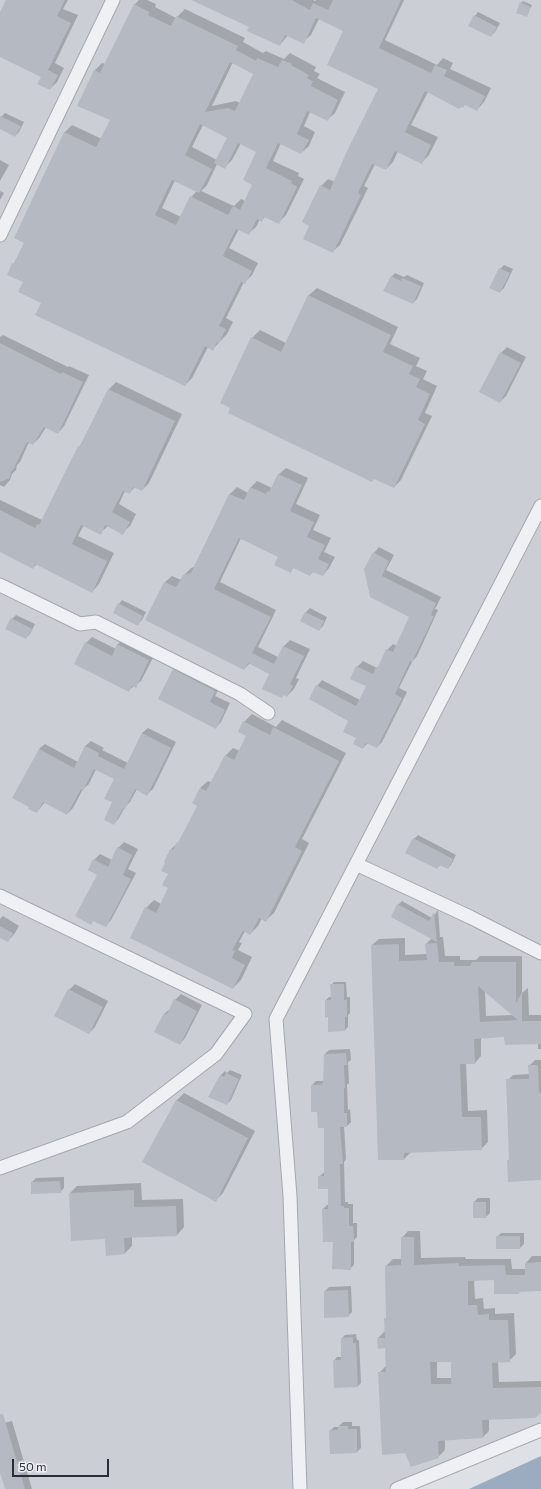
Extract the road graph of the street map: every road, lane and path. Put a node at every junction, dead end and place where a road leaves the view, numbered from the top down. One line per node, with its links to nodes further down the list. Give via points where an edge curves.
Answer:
1 (113, 0): 2 (lane)
2 (0, 236)
3 (541, 506): 6 (lane)
4 (0, 585): 5 (lane, via 80,624 96,622 240,694)
5 (268, 713)
6 (356, 864): 8 (lane); 11 (lane, via 276,1019 290,1196)
7 (0, 896): 9 (lane, via 245,1014 216,1054 127,1122)
8 (541, 953)
9 (0, 1168)
10 (541, 1430): 12 (lane)
11 (300, 1489)
12 (397, 1489)

